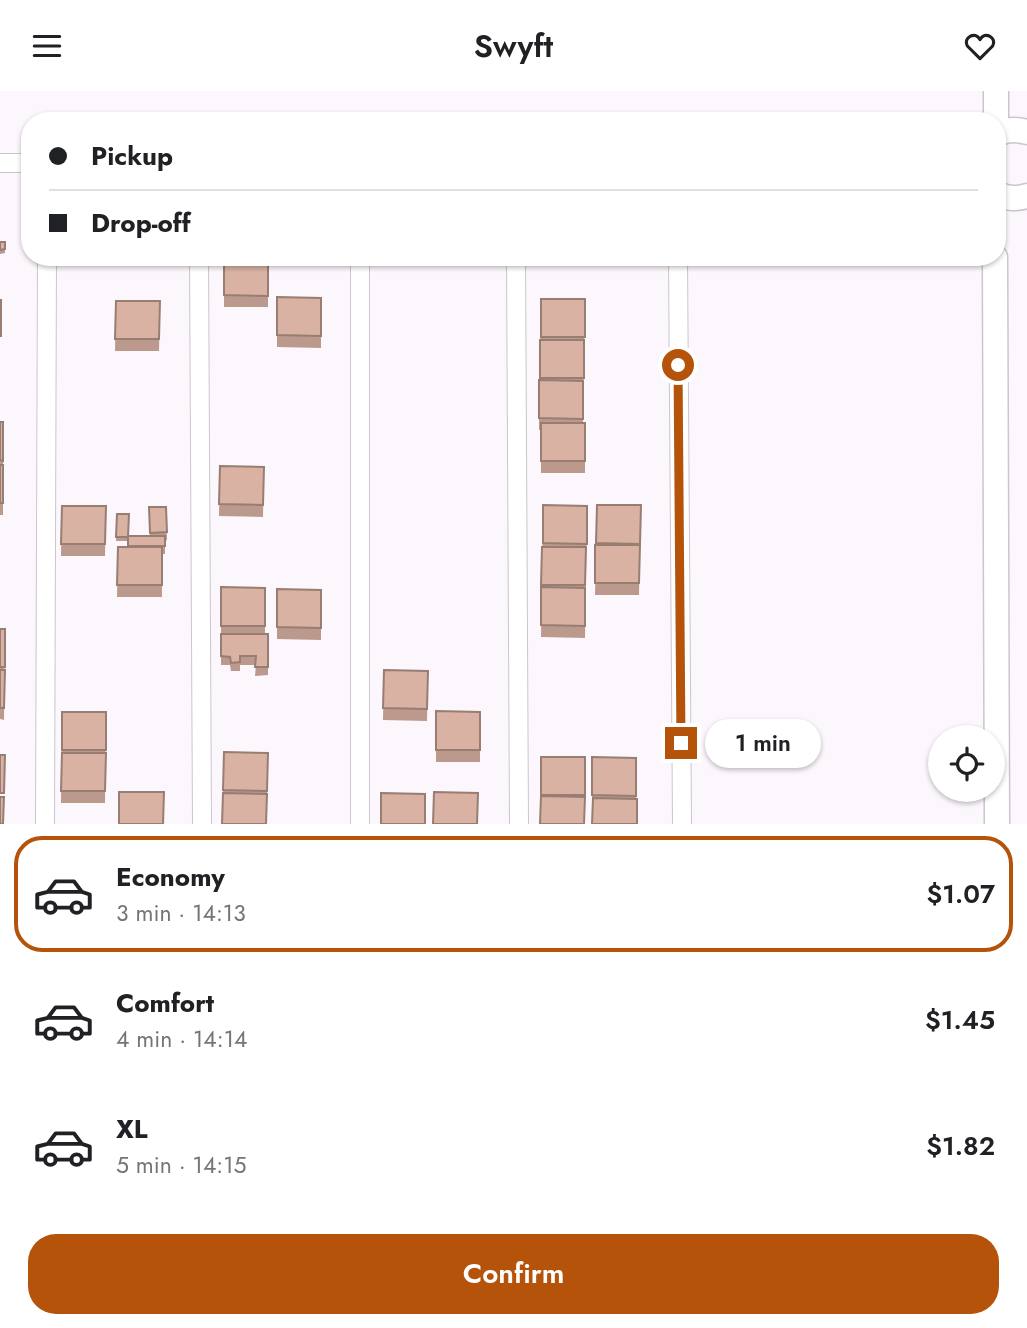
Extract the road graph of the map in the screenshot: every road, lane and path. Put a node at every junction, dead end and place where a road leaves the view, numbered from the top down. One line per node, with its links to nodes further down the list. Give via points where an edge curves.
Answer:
1 (996, 91): 2 (street)
2 (996, 112)
3 (1006, 131): 4 (street)
4 (1027, 132)
5 (0, 163): 6 (street)
6 (21, 163)
7 (1027, 196): 8 (street)
8 (1006, 198)
9 (47, 266): 15 (street)
10 (199, 266): 16 (street)
11 (360, 266): 17 (street)
12 (516, 266): 18 (street)
13 (678, 266): 19 (street)
14 (995, 266): 20 (street)
15 (45, 824)
16 (202, 824)
17 (360, 824)
18 (519, 824)
19 (682, 824)
20 (997, 824)

